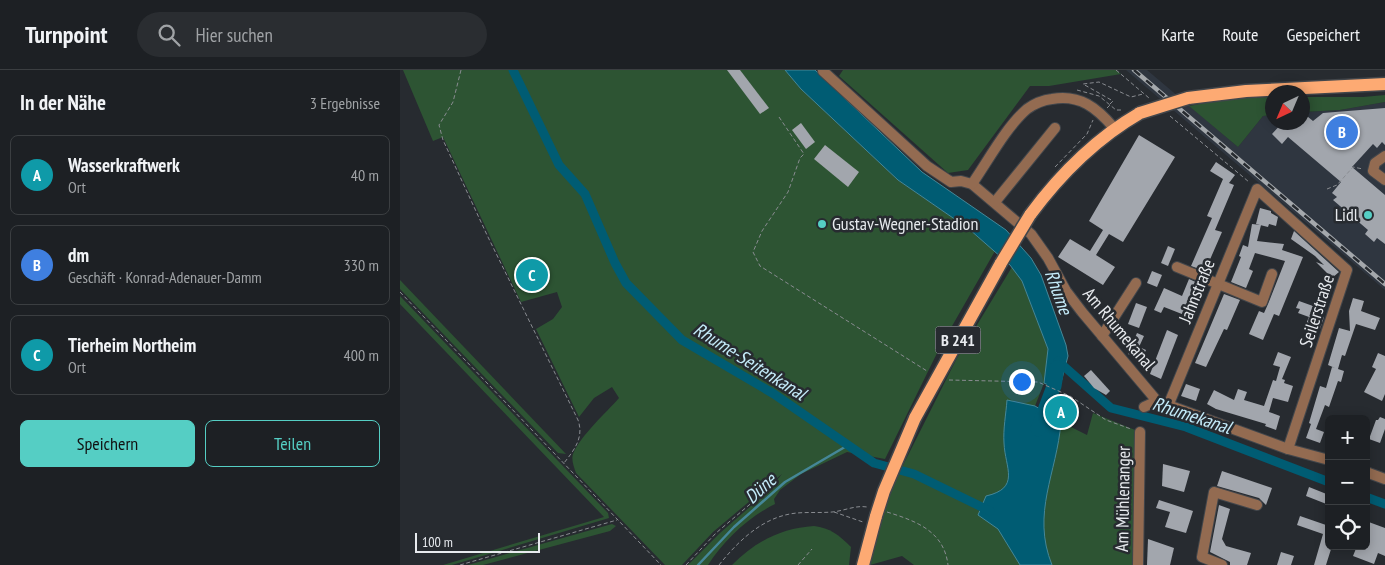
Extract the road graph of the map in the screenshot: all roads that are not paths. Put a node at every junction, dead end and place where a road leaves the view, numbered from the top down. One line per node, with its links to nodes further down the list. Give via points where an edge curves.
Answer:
1 (823, 71): 7 (street, via 927,166 951,182)
2 (1385, 84): 4 (main road, B 241, bridge, via 1246,91 1188,98 1135,111)
3 (1055, 128): 9 (street)
4 (1114, 128): 7 (street, via 1101,113 1084,102 1063,97 1043,100 1028,108 1016,121); 25 (main road, B 241, bridge, via 1070,166 1030,215 1001,264 915,418 874,515)
5 (1385, 156): 6 (street, via 1375,163 1374,171)
6 (1385, 180)
7 (972, 184): 9 (street, Am Rhumekanal)
8 (1257, 189): 12 (street, Jahnstraße); 19 (street, Seilerstraße, via 1347,270)
9 (995, 202): 14 (street, Am Rhumekanal, via 1031,234 1066,291)
10 (1177, 267): 12 (street)
11 (1272, 274): 12 (street, via 1262,302)
12 (1217, 282): 16 (street, Jahnstraße)
13 (1136, 283): 14 (street)
14 (1102, 336): 15 (street, Am Rhumekanal)
15 (1157, 400): 16 (street, Am Rhumekanal); 17 (street)
16 (1168, 406): 19 (street, Am Rhumekanal)
17 (1144, 407)
18 (1140, 432): 26 (street, Am Mühlenanger)
19 (1288, 449): 20 (street, Am Rhumekanal)
20 (1324, 458)
21 (1370, 473): 22 (street)
22 (1385, 479)
23 (1257, 504): 24 (street, via 1214,492)
24 (1201, 561): 27 (street)
25 (863, 565)
26 (1138, 565)
27 (1222, 565)

